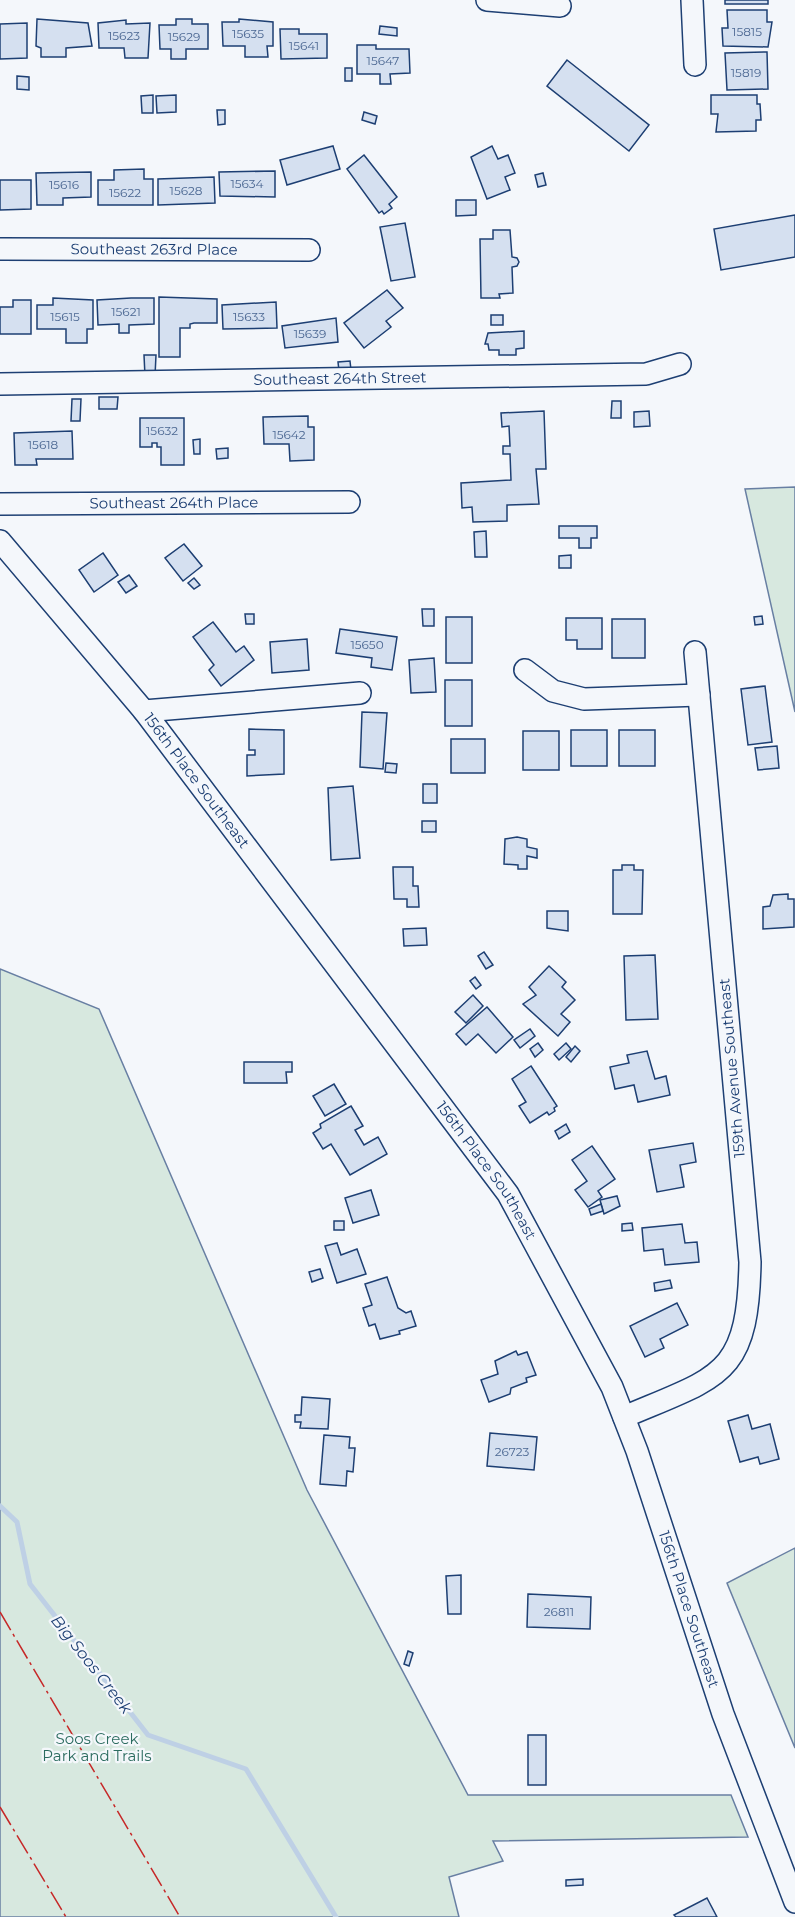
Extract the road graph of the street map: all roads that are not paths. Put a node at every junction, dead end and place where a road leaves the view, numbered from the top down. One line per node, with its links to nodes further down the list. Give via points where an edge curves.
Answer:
1 (487, 0): 3 (street)
2 (692, 0): 4 (street)
3 (560, 6)
4 (695, 65)
5 (0, 249): 6 (street, Southeast 263rd Place)
6 (309, 250)
7 (680, 364): 8 (street, Southeast 264th Street, via 646,374)
8 (0, 384)
9 (349, 502): 10 (street, Southeast 264th Place)
10 (0, 504)
11 (0, 541): 16 (street, 156th Place Southeast)
12 (695, 652): 15 (street, 159th Avenue Southeast)
13 (525, 670): 15 (street, via 553,690 585,699)
14 (360, 693): 16 (street)
15 (699, 695): 17 (street, 159th Avenue Southeast, via 750,1262 749,1297 738,1346 720,1371 701,1384)
16 (144, 711): 17 (street, 156th Place Southeast, via 508,1194 597,1356)
17 (624, 1417): 18 (street, 156th Place Southeast, via 723,1714)
18 (795, 1902)

